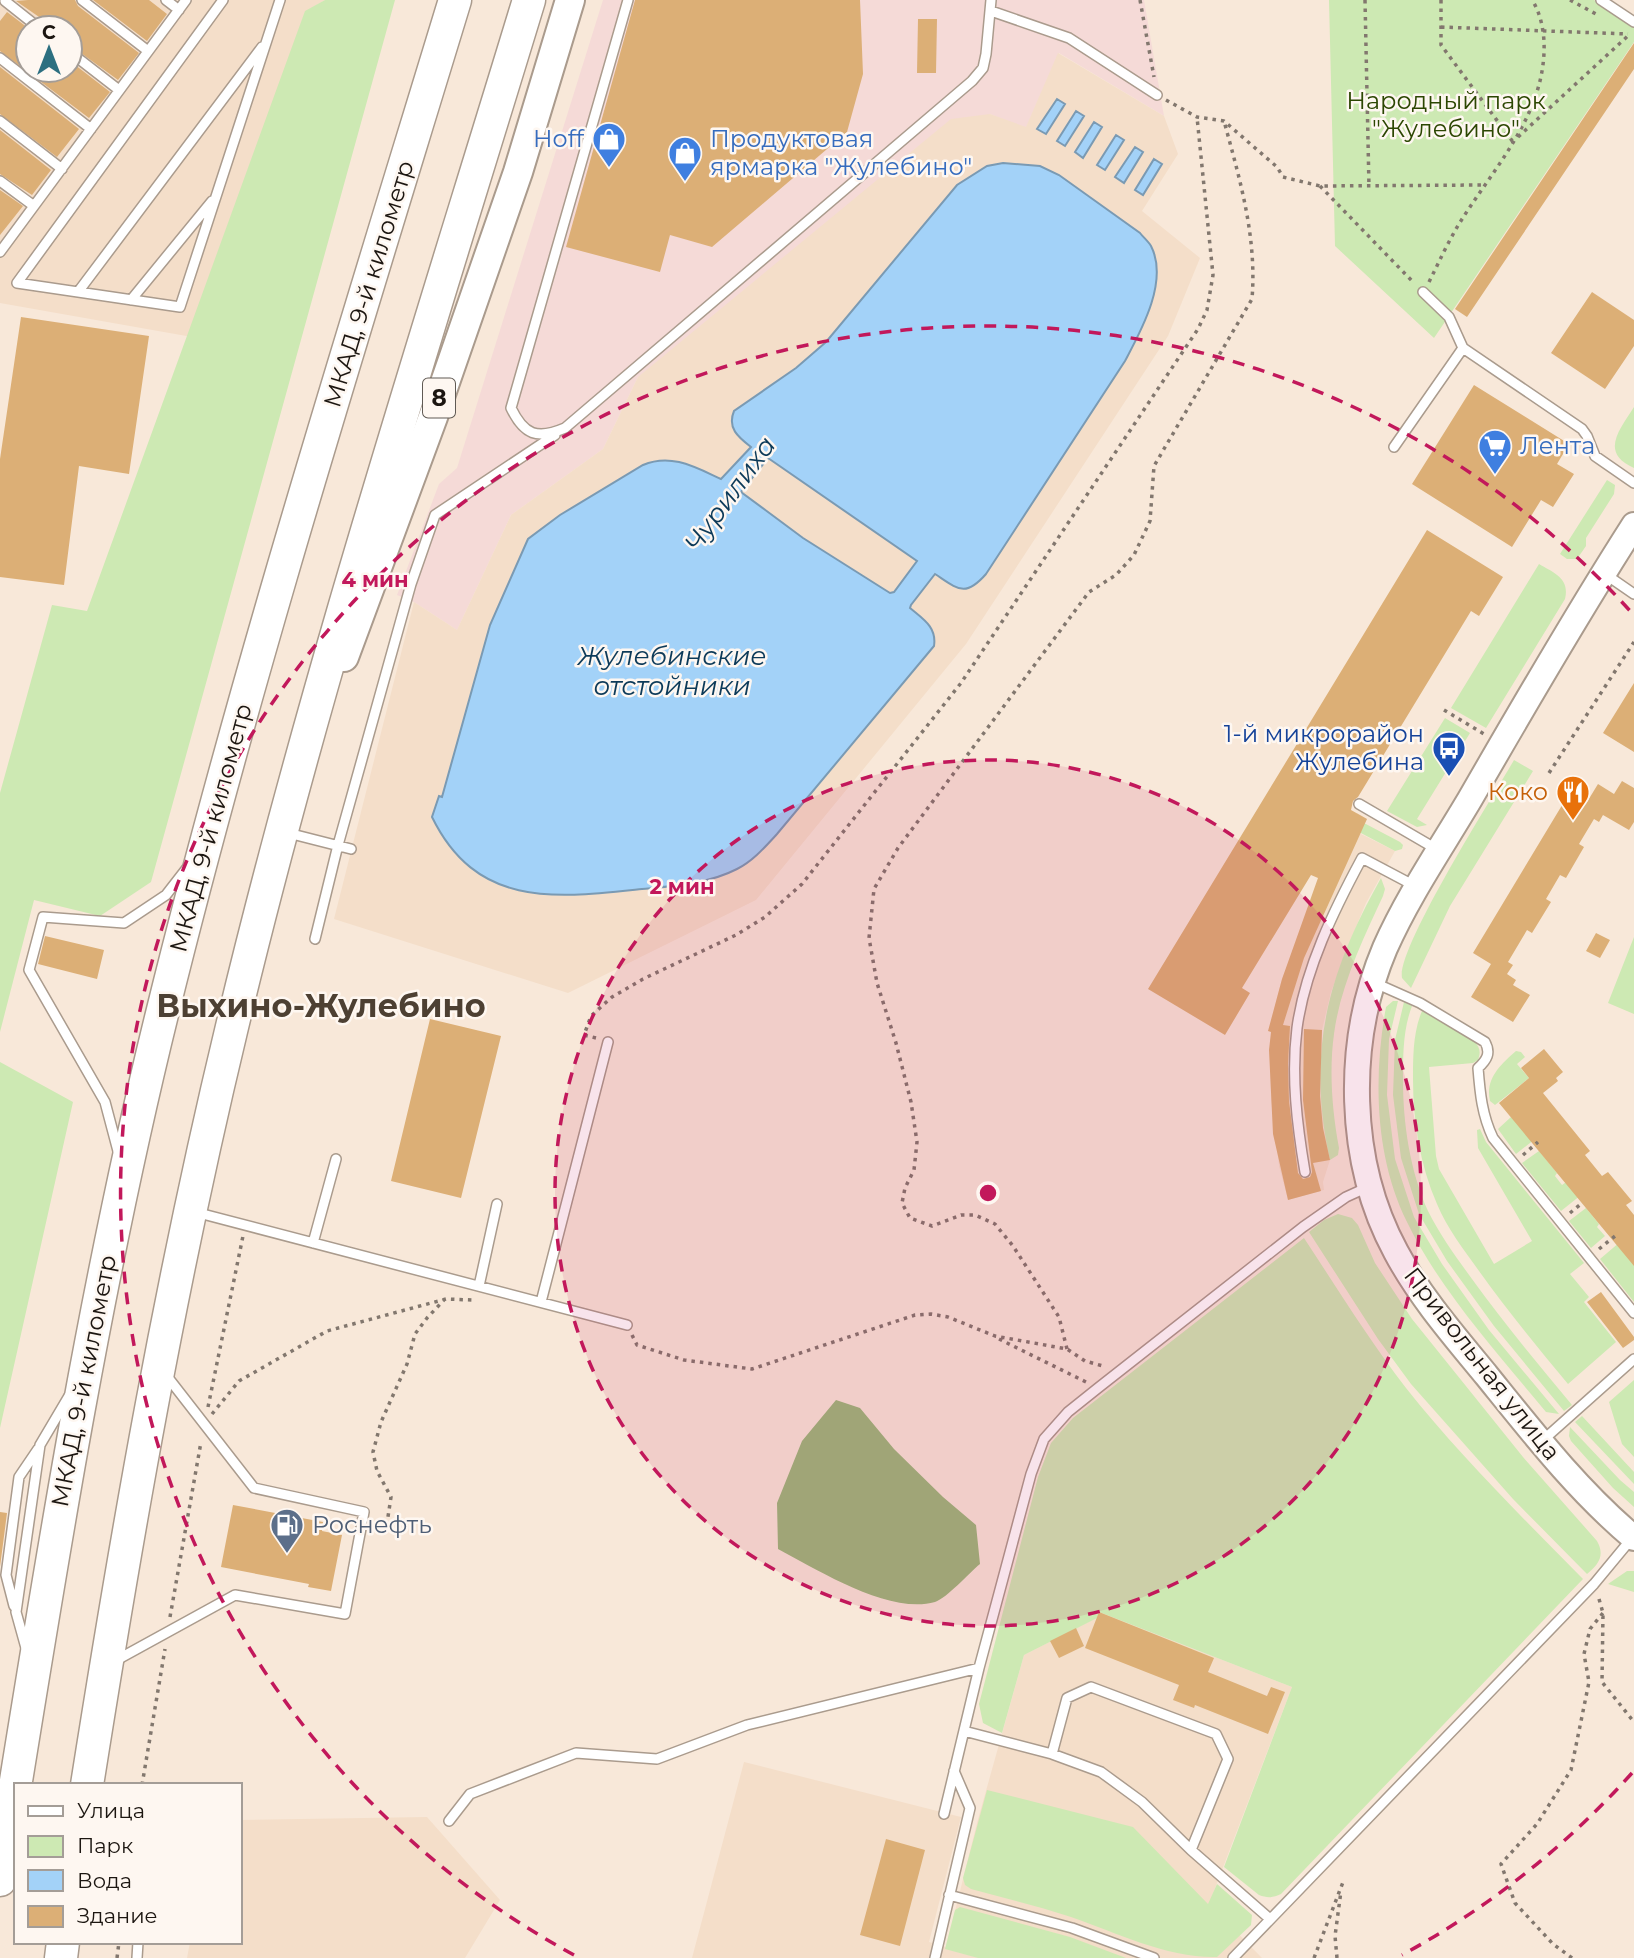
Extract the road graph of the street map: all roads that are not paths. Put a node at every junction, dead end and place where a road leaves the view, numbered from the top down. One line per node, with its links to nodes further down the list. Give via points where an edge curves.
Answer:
1 (82, 0): 18 (lane)
2 (166, 0): 13 (lane)
3 (186, 0): 13 (lane)
4 (223, 0): 30 (lane, via 17,283)
5 (280, 0): 17 (lane)
6 (455, 0): 43 (highway, МКАД, 9-й километр, via 290,543)
7 (529, 0): 40 (highway, via 358,562)
8 (570, 0): 40 (main road, 8, via 518,172 438,404)
9 (628, 0): 34 (lane, via 511,408 531,433 549,435)
10 (991, 0): 14 (lane)
11 (1601, 0): 16 (lane)
12 (3, 3): 15 (lane)
13 (179, 9): 18 (lane)
14 (991, 11): 22 (lane, via 1069,38); 34 (lane, via 983,68 972,81)
15 (19, 14)
16 (1634, 22)
17 (267, 39): 27 (lane); 30 (lane)
18 (148, 51): 21 (lane)
19 (0, 58): 24 (lane)
20 (84, 63): 21 (lane)
21 (120, 90): 24 (lane)
22 (1157, 95)
23 (0, 121): 25 (lane)
24 (91, 129): 25 (lane)
25 (62, 169): 28 (lane)
26 (0, 181): 28 (lane)
27 (216, 196): 32 (lane); 32 (lane, via 180,307)
28 (34, 206): 29 (lane)
29 (0, 252)
30 (78, 292): 32 (lane)
31 (1423, 292): 33 (lane, via 1449,317)
32 (131, 300)
33 (1463, 348): 35 (lane); 36 (lane, via 1581,429 1595,456)
34 (565, 428): 44 (lane, via 435,516 411,584)
35 (1394, 447)
36 (1634, 482)
37 (1634, 524): 38 (main road, Привольная улица)
38 (1603, 573): 39 (lane); 46 (main road, Привольная улица)
39 (1634, 594)
40 (294, 791): 42 (highway)
41 (1359, 804): 46 (lane)
42 (283, 831): 44 (lane); 56 (highway)
43 (207, 844): 53 (highway, МКАД, 9-й километр); 53 (lane, via 166,895 124,923 43,917 29,970 105,1102)
44 (338, 845): 45 (lane); 48 (lane)
45 (351, 849)
46 (1440, 851): 47 (main road, Привольная улица)
47 (1418, 888): 49 (main road, Привольная улица, via 1385,948); 52 (lane, via 1362,858 1324,940 1297,1027 1296,1097)
48 (315, 939)
49 (1373, 982): 54 (main road, Привольная улица, via 1361,1035 1358,1094); 60 (lane, via 1420,1003 1485,1042 1488,1055 1478,1068 1482,1110 1493,1138)
50 (608, 1042): 59 (lane)
51 (336, 1159): 57 (lane)
52 (1305, 1172)
53 (126, 1176): 63 (highway, МКАД, 9-й километр)
54 (1370, 1186): 65 (main road, Привольная улица, via 1385,1229 1413,1279); 70 (lane, via 1303,1227 1122,1367 1068,1412 1044,1439)
55 (497, 1205): 58 (lane)
56 (190, 1211): 57 (lane); 64 (highway)
57 (313, 1243): 58 (lane)
58 (479, 1286): 59 (lane)
59 (541, 1302): 61 (lane)
60 (1634, 1313)
61 (626, 1325)
62 (1634, 1359): 65 (lane)
63 (87, 1364): 66 (lane); 71 (highway, МКАД, 9-й километр)
64 (159, 1365): 69 (highway); 69 (lane, via 254,1488 364,1512 345,1614 235,1595)
65 (1541, 1442): 67 (main road, Привольная улица, via 1594,1502)
66 (40, 1445): 68 (lane); 68 (lane, via 19,1477 6,1575)
67 (1633, 1537): 83 (lane, via 1594,1584)
68 (16, 1612): 71 (lane)
69 (106, 1667): 76 (highway)
70 (979, 1668): 72 (lane); 79 (lane, via 747,1725 657,1759 576,1753 470,1794)
71 (33, 1674): 75 (highway, МКАД, 9-й километр)
72 (964, 1731): 73 (lane); 74 (lane)
73 (1052, 1754): 80 (lane, via 1101,1772 1142,1802); 80 (lane, via 1067,1698 1091,1687 1216,1734 1227,1759)
74 (954, 1771): 78 (lane); 82 (lane, via 970,1808)
75 (16, 1783)
76 (87, 1783)
77 (14, 1793): 81 (highway, МКАД, 9-й километр)
78 (944, 1814)
79 (449, 1821)
80 (1191, 1850): 83 (lane)
81 (0, 1880)
82 (949, 1895): 84 (lane); 85 (lane, via 1072,1928)
83 (1270, 1919): 86 (lane)
84 (935, 1958)
85 (1154, 1958)
86 (1233, 1958)

